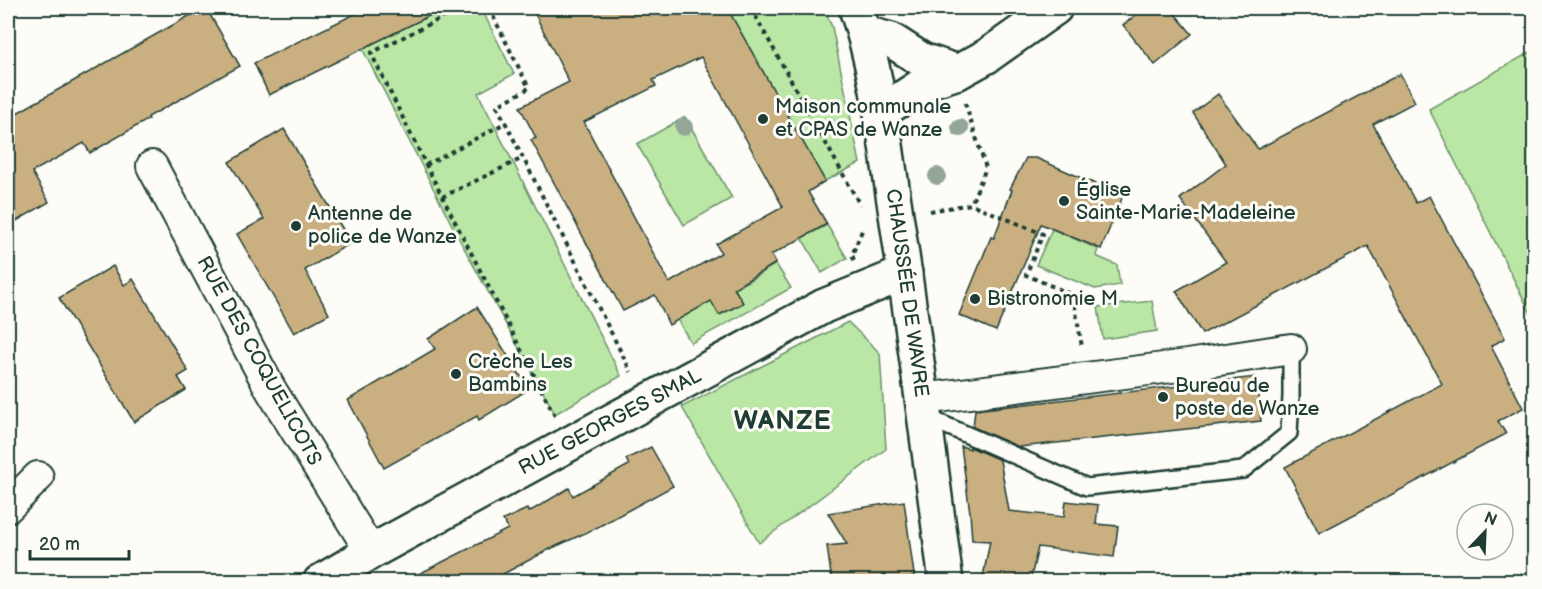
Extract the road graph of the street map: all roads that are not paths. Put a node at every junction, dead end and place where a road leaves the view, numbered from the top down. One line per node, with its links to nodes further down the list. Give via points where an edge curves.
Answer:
1 (1054, 8): 3 (street)
2 (861, 20): 3 (street, via 922,60); 4 (street, CHAUSSÉE DE WAVRE)
3 (958, 72): 4 (street, via 927,82)
4 (881, 112): 6 (street, CHAUSSÉE DE WAVRE)
5 (152, 166): 11 (street, RUE DES COQUELICOTS, via 271,390)
6 (905, 273): 8 (street, CHAUSSÉE DE WAVRE); 11 (street, RUE GEORGES SMAL, via 824,306)
7 (1291, 349): 8 (street, via 1087,378); 8 (lane, via 1289,433 1243,470 1087,487)
8 (923, 408): 13 (street, CHAUSSÉE DE WAVRE)
9 (38, 477): 10 (street)
10 (8, 507)
11 (370, 552): 12 (street, RUE GEORGES SMAL)
12 (320, 582)
13 (946, 582)

